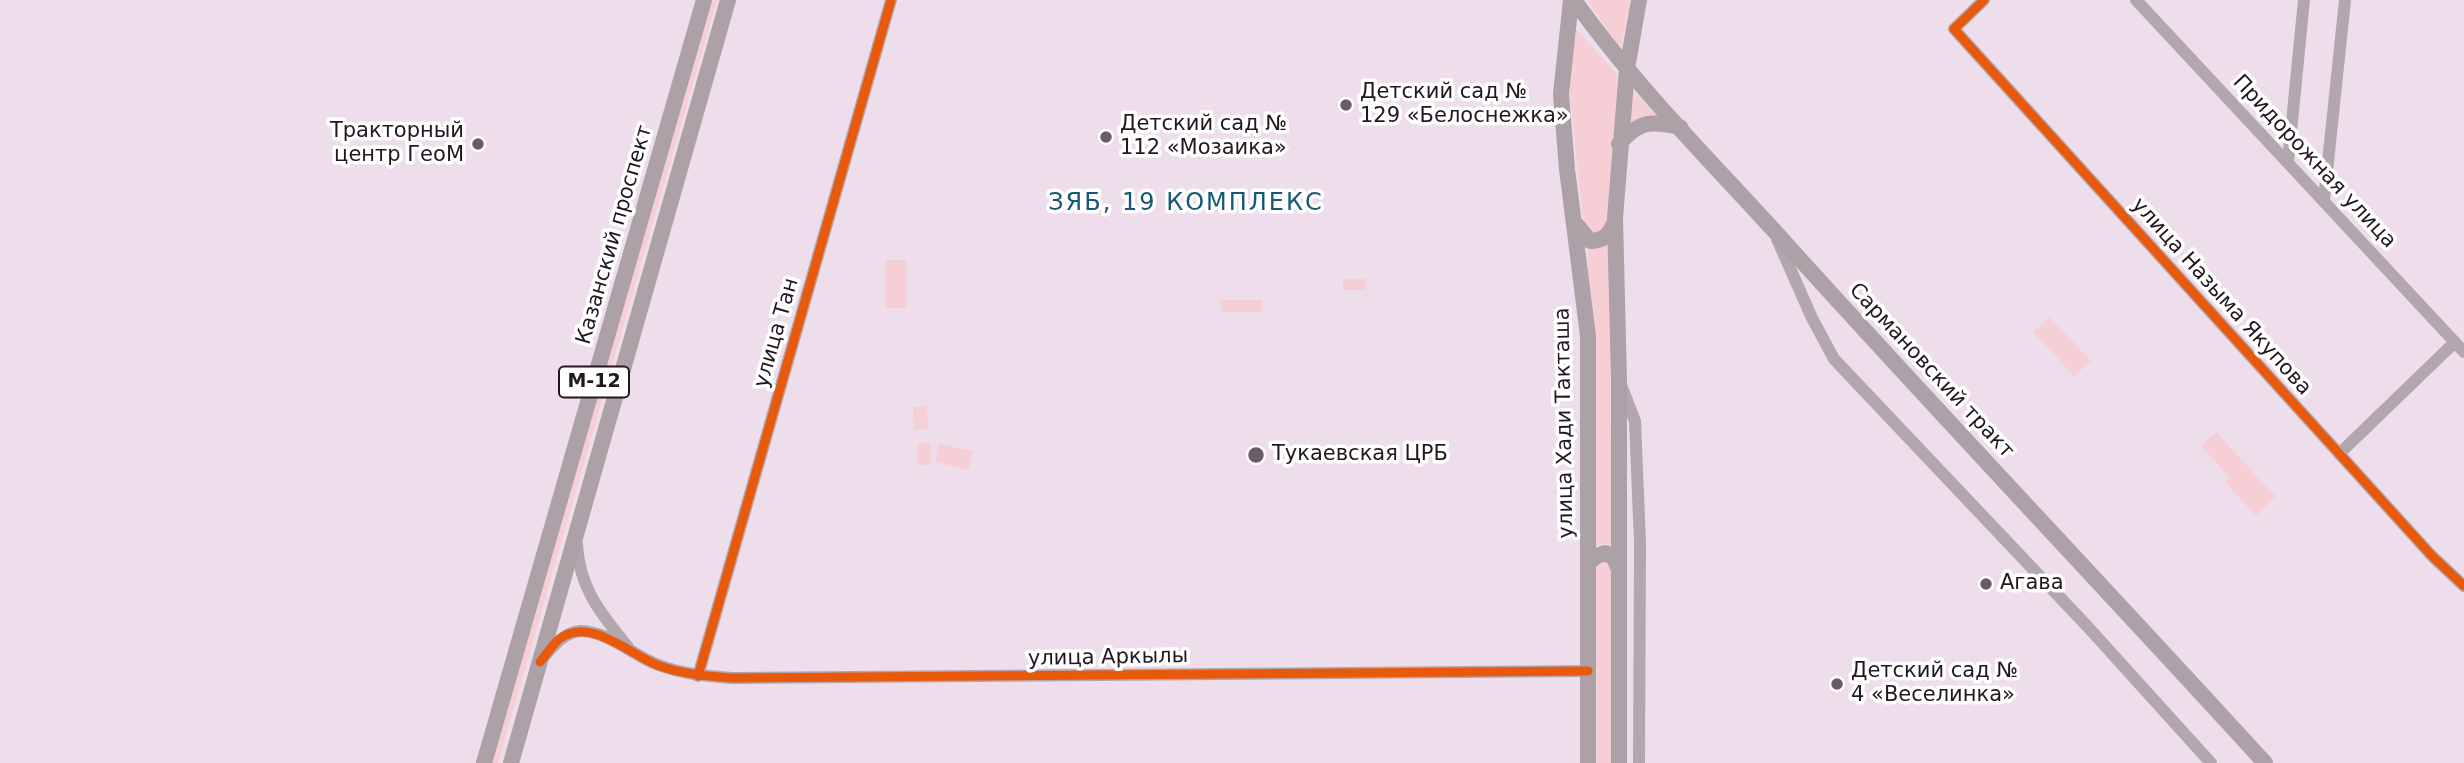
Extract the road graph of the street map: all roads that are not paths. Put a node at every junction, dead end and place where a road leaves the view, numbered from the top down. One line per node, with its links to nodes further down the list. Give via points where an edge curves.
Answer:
1 (704, 0): 31 (main road, Казанский проспект / М-12)
2 (728, 0): 21 (main road, Казанский проспект / М-12)
3 (891, 0): 30 (street, улица Тан)
4 (1573, 0): 10 (main road, Сармановский тракт); 16 (main road, улица Хади Такташа, via 1561,94)
5 (1639, 0): 10 (main road)
6 (1984, 0): 20 (street, улица Назыма Якупова, via 1954,29)
7 (2136, 0): 13 (street, Придорожная улица)
8 (2304, 0): 13 (street)
9 (2345, 0): 14 (street)
10 (1627, 69): 11 (main road, Сармановский тракт); 12 (main road)
11 (1680, 127): 12 (main road, via 1644,124); 17 (main road, Сармановский тракт)
12 (1619, 144): 15 (main road)
13 (2288, 162): 14 (street, Придорожная улица)
14 (2324, 200): 18 (street, Придорожная улица)
15 (1615, 218): 16 (main road, via 1606,238 1598,241 1584,237); 19 (main road)
16 (1575, 222): 22 (main road, улица Хади Такташа, via 1588,336)
17 (1773, 230): 36 (street, via 1833,359); 37 (main road, Сармановский тракт)
18 (2461, 346): 20 (street)
19 (1619, 382): 23 (main road); 25 (street, via 1635,421)
20 (2339, 454): 24 (street, улица Назыма Якупова)
21 (576, 527): 27 (street, via 578,565 588,593); 28 (main road, Казанский проспект / М-12)
22 (1588, 563): 23 (main road, via 1605,553); 29 (main road, улица Хади Такташа)
23 (1619, 569): 26 (main road)
24 (2464, 586)
25 (1640, 595): 26 (street); 35 (street)
26 (1619, 624): 34 (main road)
27 (632, 653): 28 (street, улица Аркылы, via 599,634 580,631 559,639); 30 (street, улица Аркылы)
28 (540, 662): 32 (main road, Казанский проспект / М-12)
29 (1588, 671): 30 (street, улица Аркылы); 33 (main road, улица Хади Такташа)
30 (698, 676)
31 (484, 763)
32 (510, 763)
33 (1588, 763)
34 (1619, 763)
35 (1639, 763)
36 (2211, 763)
37 (2265, 763)

